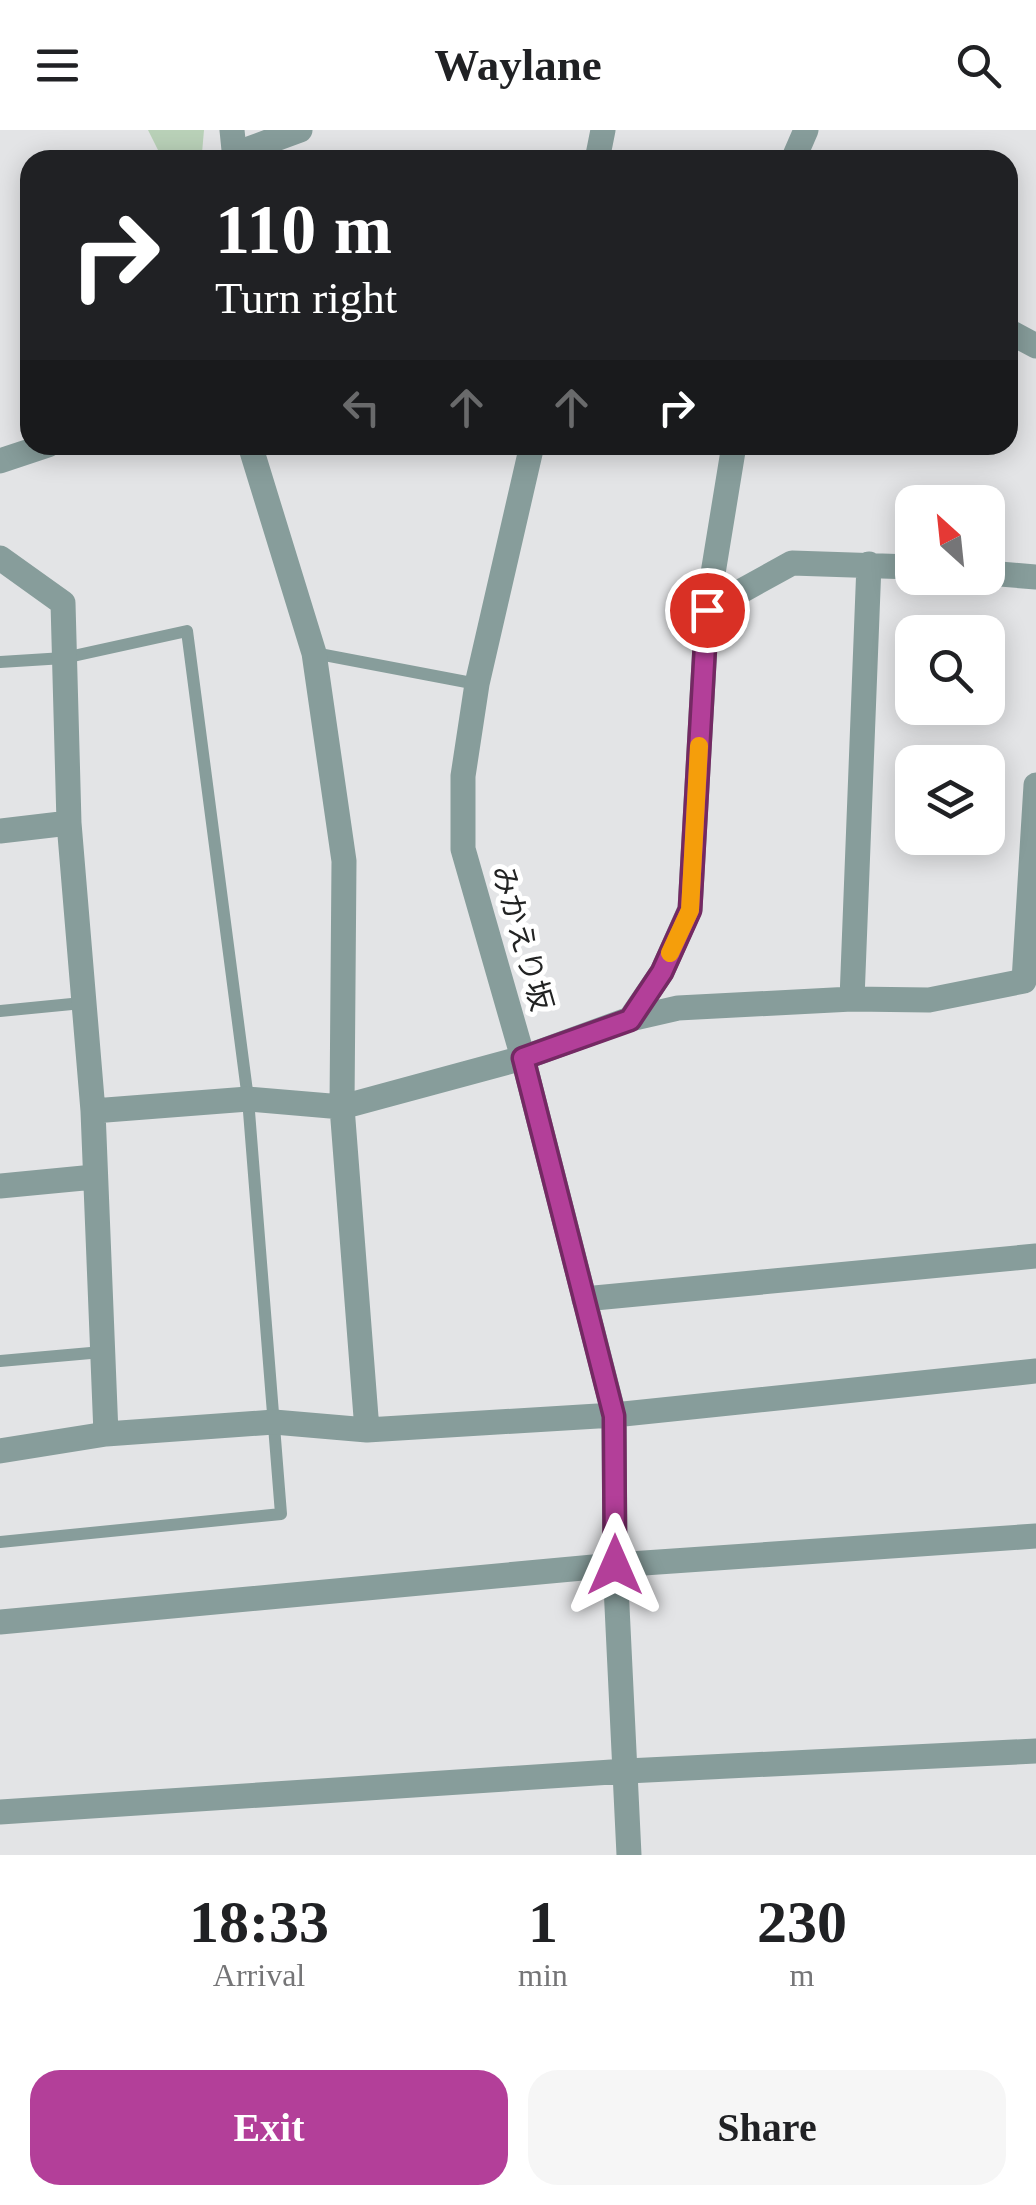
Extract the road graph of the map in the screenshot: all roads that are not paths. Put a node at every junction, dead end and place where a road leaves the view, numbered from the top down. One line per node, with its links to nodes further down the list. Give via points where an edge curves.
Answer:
1 (300, 130): 2 (street)
2 (234, 148)
3 (253, 455): 12 (street)
4 (530, 455): 15 (street, みかえり坂)
5 (732, 455): 11 (street)
6 (0, 558): 13 (street, via 63,603)
7 (869, 564): 8 (street); 11 (street, via 792,563); 20 (street)
8 (895, 566)
9 (1005, 574): 10 (street)
10 (1036, 577)
11 (707, 610): 23 (street, via 690,910 662,972)
12 (314, 652): 15 (lane); 26 (street, via 344,862)
13 (64, 658): 14 (lane); 17 (street); 25 (lane, via 187,631)
14 (0, 662)
15 (478, 684): 24 (street, みかえり坂, via 463,776 462,849)
16 (1036, 785): 19 (street)
17 (69, 823): 18 (street); 21 (street)
18 (0, 831)
19 (1030, 986): 20 (street, via 929,1000)
20 (852, 999): 23 (street, via 678,1008)
21 (82, 1003): 22 (lane); 27 (street)
22 (0, 1011)
23 (630, 1020): 24 (street)
24 (523, 1058): 26 (street); 31 (street, みかえり坂)
25 (248, 1098): 26 (street); 27 (street); 36 (lane)
26 (342, 1107): 37 (street)
27 (93, 1111): 28 (street)
28 (94, 1177): 29 (street); 32 (street)
29 (0, 1186)
30 (1036, 1256): 31 (street)
31 (584, 1299): 35 (street, みかえり坂)
32 (102, 1352): 33 (lane); 38 (street)
33 (0, 1361)
34 (1036, 1371): 35 (street)
35 (614, 1416): 37 (street); 42 (street, みかえり坂)
36 (274, 1422): 37 (street); 38 (street); 41 (lane, via 280,1514)
37 (367, 1430)
38 (106, 1434): 39 (street)
39 (0, 1451)
40 (1036, 1536): 42 (street)
41 (0, 1542)
42 (615, 1565): 43 (street); 45 (street, みかえり坂)
43 (0, 1622)
44 (1036, 1751): 45 (street)
45 (627, 1772): 46 (street); 47 (street, みかえり坂)
46 (0, 1812)
47 (629, 1855)

